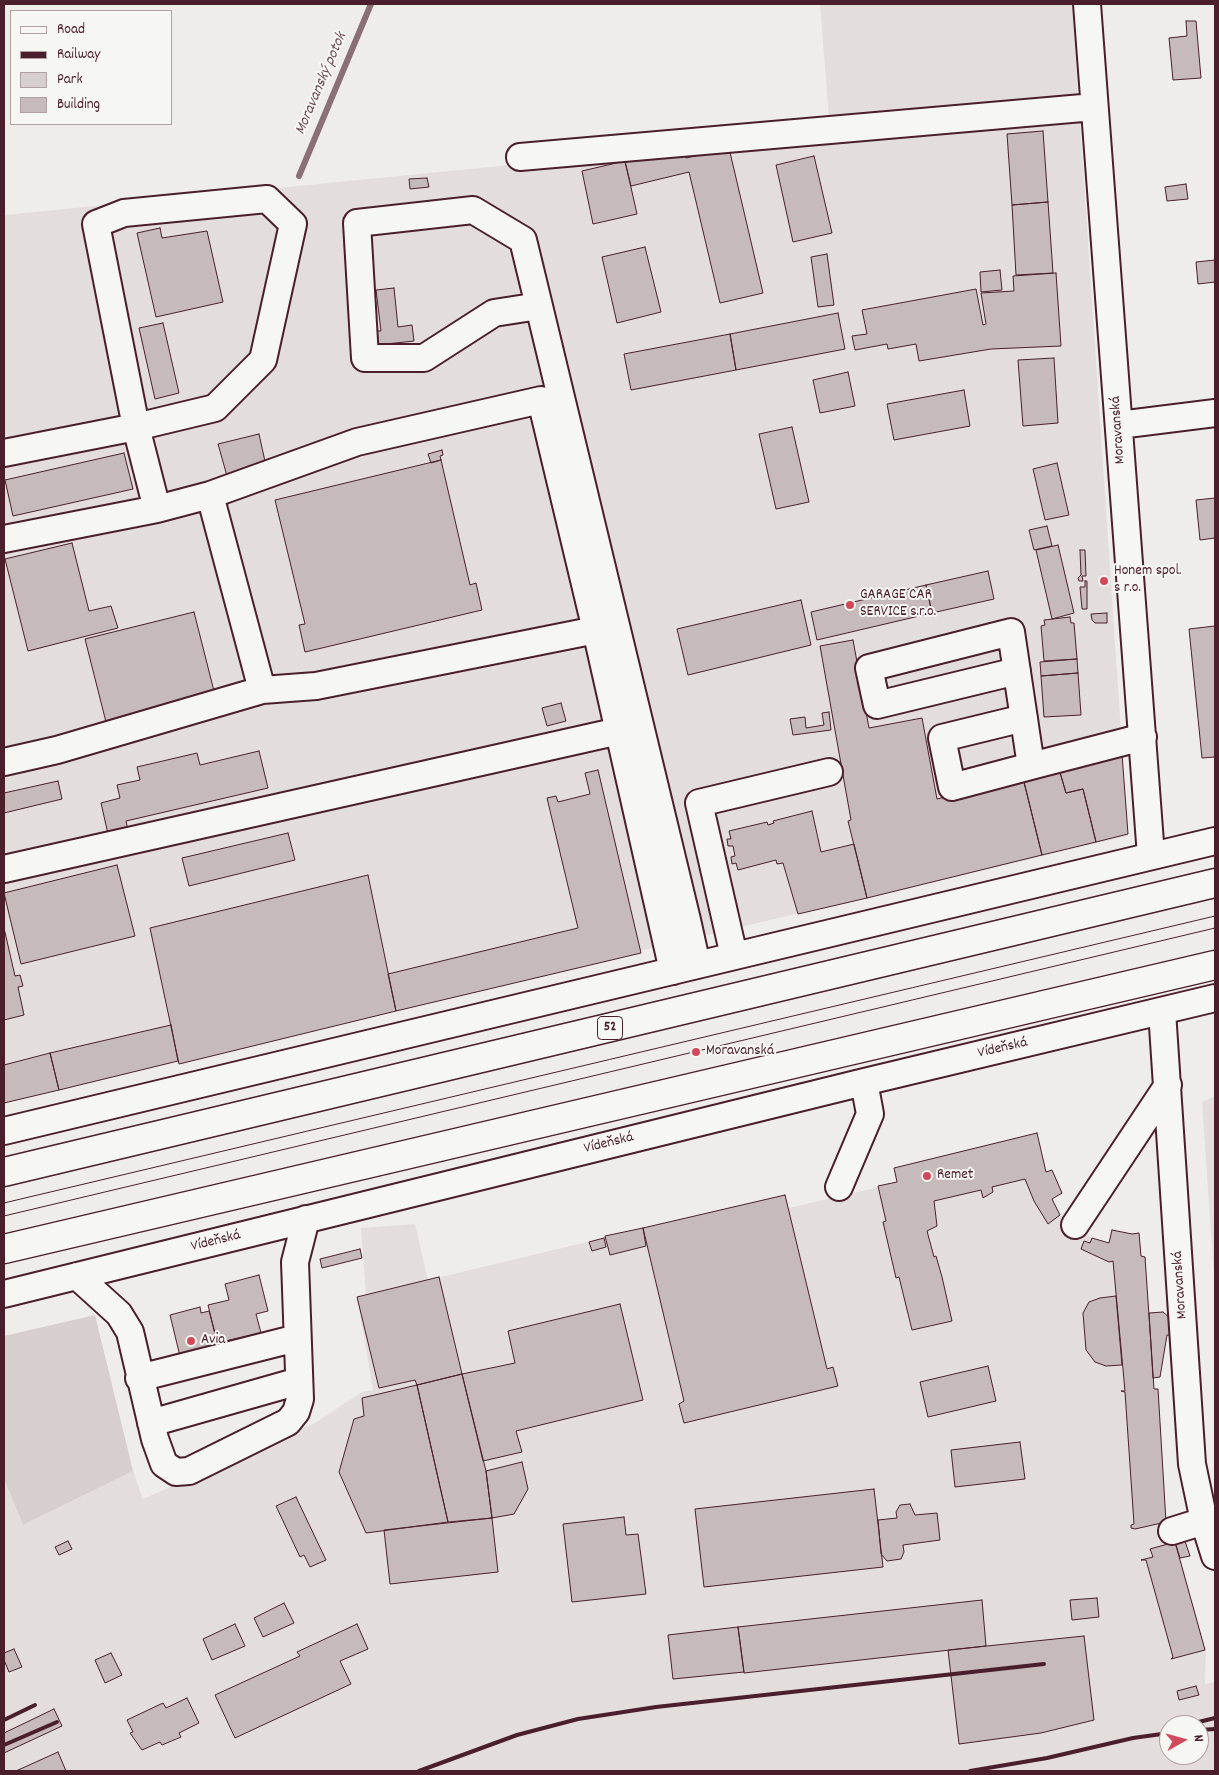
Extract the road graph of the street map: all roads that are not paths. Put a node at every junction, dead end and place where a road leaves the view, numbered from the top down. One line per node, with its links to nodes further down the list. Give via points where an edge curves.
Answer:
1 (1087, 4): 2 (street, Moravanská)
2 (1094, 107): 3 (street); 6 (street, Moravanská)
3 (520, 157)
4 (539, 306): 4 (street, via 522,240 473,210 357,223 366,358 424,358 494,313); 27 (street)
5 (1215, 413): 6 (street)
6 (1119, 426): 17 (street, Moravanská)
7 (136, 427): 7 (street, via 96,224 124,213 267,199 293,224 263,360 215,408); 8 (street); 10 (street)
8 (4, 453)
9 (210, 495): 10 (street); 12 (street, via 357,442 541,400); 14 (street)
10 (157, 509): 11 (street)
11 (4, 539)
12 (596, 630): 14 (street, via 316,686); 16 (street)
13 (1017, 671): 13 (street, via 1011,632 869,668 877,705); 15 (street)
14 (262, 690): 18 (street, via 57,750)
15 (1024, 718): 19 (street); 19 (street, via 942,738 952,787)
16 (619, 731): 23 (street); 27 (street)
17 (1143, 738): 19 (street); 22 (street, Moravanská)
18 (4, 762)
19 (1031, 766)
20 (829, 772): 25 (street, via 699,803)
21 (1215, 841): 22 (street)
22 (1151, 856): 25 (street)
23 (4, 869)
24 (1215, 883): 33 (highway, 52)
25 (734, 956): 27 (street)
26 (1215, 965): 37 (highway)
27 (685, 968): 32 (street)
28 (1215, 998): 29 (street, Vídeňská)
29 (1162, 1011): 30 (street, Vídeňská); 31 (street, Moravanská)
30 (864, 1082): 34 (street, via 870,1114); 35 (street, Vídeňská)
31 (1168, 1085): 36 (street); 44 (street, Moravanská, via 1192,1464)
32 (4, 1131)
33 (4, 1172)
34 (839, 1187)
35 (306, 1219): 38 (street, Vídeňská); 40 (street, via 295,1262)
36 (1075, 1225)
37 (4, 1249)
38 (77, 1276): 39 (street, Vídeňská); 41 (street, via 119,1314 130,1332)
39 (4, 1294)
40 (297, 1338): 41 (street); 42 (street)
41 (139, 1378): 43 (street)
42 (299, 1380): 43 (street); 43 (street, via 300,1399 288,1422 188,1471 176,1472 164,1464)
43 (151, 1423)
44 (1204, 1521): 45 (street); 46 (street, Moravanská)
45 (1172, 1530)
46 (1215, 1556)

